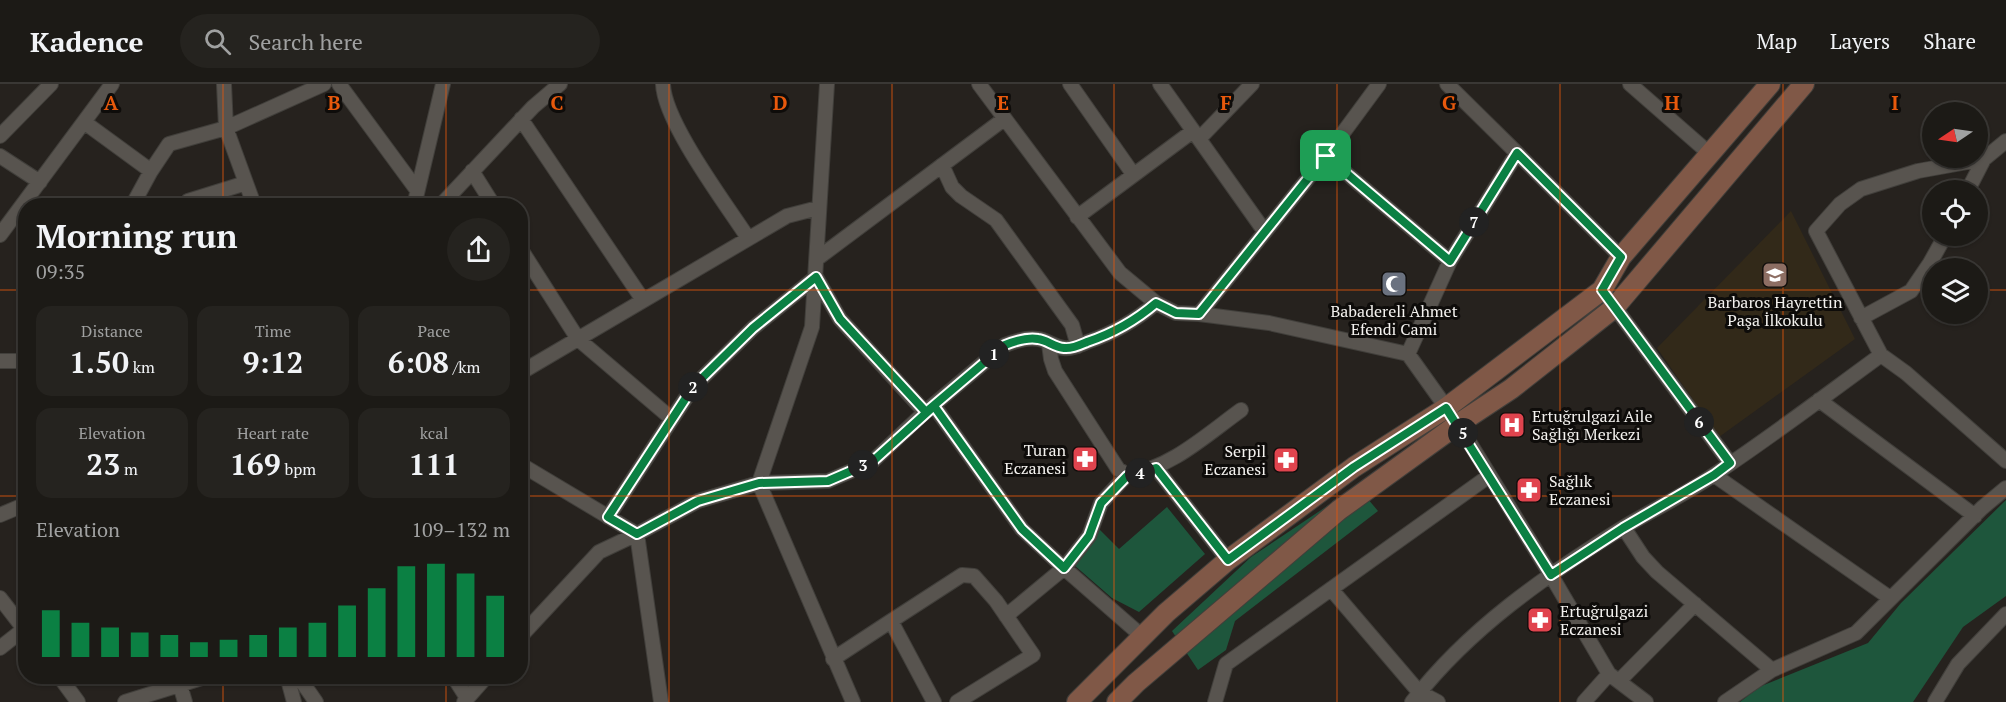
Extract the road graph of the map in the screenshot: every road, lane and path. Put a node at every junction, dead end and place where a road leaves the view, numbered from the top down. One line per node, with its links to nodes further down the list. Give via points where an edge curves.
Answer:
1 (51, 84): 24 (street)
2 (112, 84): 21 (street)
3 (224, 84): 22 (street)
4 (324, 84): 22 (street)
5 (339, 84): 38 (street)
6 (443, 84): 38 (street)
7 (560, 84): 19 (street)
8 (663, 84): 51 (street, via 663,93 688,146)
9 (827, 84): 46 (street)
10 (979, 84): 20 (street)
11 (1070, 84): 35 (street)
12 (1160, 84): 23 (street)
13 (1252, 84): 23 (street)
14 (1379, 84): 29 (street)
15 (1447, 84): 26 (street)
16 (1770, 84): 27 (street)
17 (1804, 84): 61 (street)
18 (1634, 85): 27 (street)
19 (521, 119): 34 (street); 59 (street)
20 (1004, 119): 31 (street); 48 (street)
21 (84, 122): 33 (street); 36 (street)
22 (226, 128): 33 (street, via 169,144); 37 (street)
23 (1196, 135): 35 (street); 49 (street)
24 (0, 136)
25 (2006, 141): 30 (street)
26 (1517, 153): 53 (street); 56 (street)
27 (1710, 154): 53 (street)
28 (0, 156): 36 (street)
29 (1326, 156): 49 (street); 56 (street)
30 (1988, 156)
31 (942, 165): 54 (street); 66 (street, via 952,187 996,220 1072,325)
32 (1934, 168): 63 (street, via 1861,189 1840,204 1816,231)
33 (151, 171): 40 (street)
34 (472, 171): 44 (street); 45 (street)
35 (1133, 174): 48 (street)
36 (40, 182): 39 (street)
37 (246, 183): 41 (street); 42 (street)
38 (417, 190): 43 (street)
39 (28, 198)
40 (136, 198)
41 (198, 198)
42 (251, 198)
43 (416, 198)
44 (447, 198)
45 (489, 198)
46 (818, 208): 51 (street, via 787,216); 54 (street)
47 (18, 211): 50 (street)
48 (1077, 217): 60 (street, via 1120,273)
49 (1265, 232): 62 (street)
50 (0, 234)
51 (748, 238): 59 (street)
52 (1939, 246): 63 (street, via 1911,291)
53 (1621, 257): 58 (street)
54 (818, 258): 57 (street)
55 (528, 261): 64 (street)
56 (1450, 261): 67 (street)
57 (816, 277): 73 (street, via 840,319); 76 (street, via 753,328 693,387); 84 (street, via 812,327)
58 (1602, 290): 61 (street); 75 (street)
59 (643, 300): 64 (street)
60 (1156, 303): 62 (street, via 1176,313); 66 (street, via 1109,335)
61 (1614, 308): 75 (street, via 1511,389); 78 (street)
62 (1199, 314): 67 (street, via 1269,323)
63 (1861, 318): 68 (street)
64 (578, 339): 71 (street); 76 (street)
65 (1049, 344): 66 (street); 73 (street, via 1029,339 1005,345); 82 (street, via 1055,370 1118,469)
66 (1077, 346)
67 (1408, 354): 75 (street)
68 (1881, 355): 72 (street); 77 (street)
69 (0, 361): 70 (street)
70 (18, 362)
71 (528, 368)
72 (1819, 400): 78 (street); 88 (street)
73 (930, 409): 84 (street, via 872,462 828,481); 93 (street, via 1022,529)
74 (1241, 410): 79 (street)
75 (1452, 416): 83 (street); 92 (street, via 1354,467); 129 (street)
76 (672, 419): 89 (street)
77 (2006, 461)
78 (1730, 463): 81 (street)
79 (1156, 468): 82 (street); 92 (street)
80 (528, 469): 89 (street)
81 (1714, 475): 90 (street); 97 (street)
82 (1127, 476): 93 (street, via 1101,503 1089,536)
83 (1489, 476): 94 (street); 95 (street)
84 (759, 483): 91 (street, via 698,501); 107 (street)
85 (2006, 488): 88 (street)
86 (18, 507): 87 (street)
87 (0, 515)
88 (1975, 516): 97 (street)
89 (608, 517): 91 (street)
90 (1623, 528): 94 (street); 98 (street, via 1643,558)
91 (637, 534): 103 (street, via 599,552); 124 (street)
92 (1228, 560): 105 (street)
93 (1064, 568): 100 (street); 105 (street)
94 (1551, 575): 109 (street); 117 (street, via 1482,627 1449,657)
95 (1331, 589): 117 (street); 130 (street, via 1226,664)
96 (0, 598): 101 (street)
97 (1890, 598): 108 (street, via 1856,633)
98 (1695, 604): 108 (street); 109 (street)
99 (2006, 614): 135 (street, via 1959,664)
100 (1006, 616): 102 (street, via 974,576 962,575); 127 (street, via 1033,655)
101 (18, 620)
102 (891, 621): 107 (street); 126 (street)
103 (528, 629)
104 (18, 634): 106 (street)
105 (1143, 637): 128 (street)
106 (0, 648)
107 (833, 658): 125 (street)
108 (1772, 670): 134 (street)
109 (1614, 678): 132 (street); 133 (street)
110 (65, 684): 119 (street)
111 (184, 684): 116 (street)
112 (289, 684): 122 (street)
113 (304, 684): 123 (street)
114 (457, 684): 118 (street)
115 (479, 684): 118 (street)
116 (180, 685): 120 (street); 121 (street)
117 (1415, 697): 131 (street)
118 (466, 700)
119 (78, 702)
120 (125, 702)
121 (185, 702)
122 (294, 702)
123 (316, 702)
124 (661, 702)
125 (853, 702)
126 (934, 702)
127 (957, 702)
128 (1077, 702)
129 (1117, 702)
130 (1215, 702)
131 (1438, 702)
132 (1584, 702)
133 (1646, 702)
134 (1725, 702)
135 (1935, 702)

